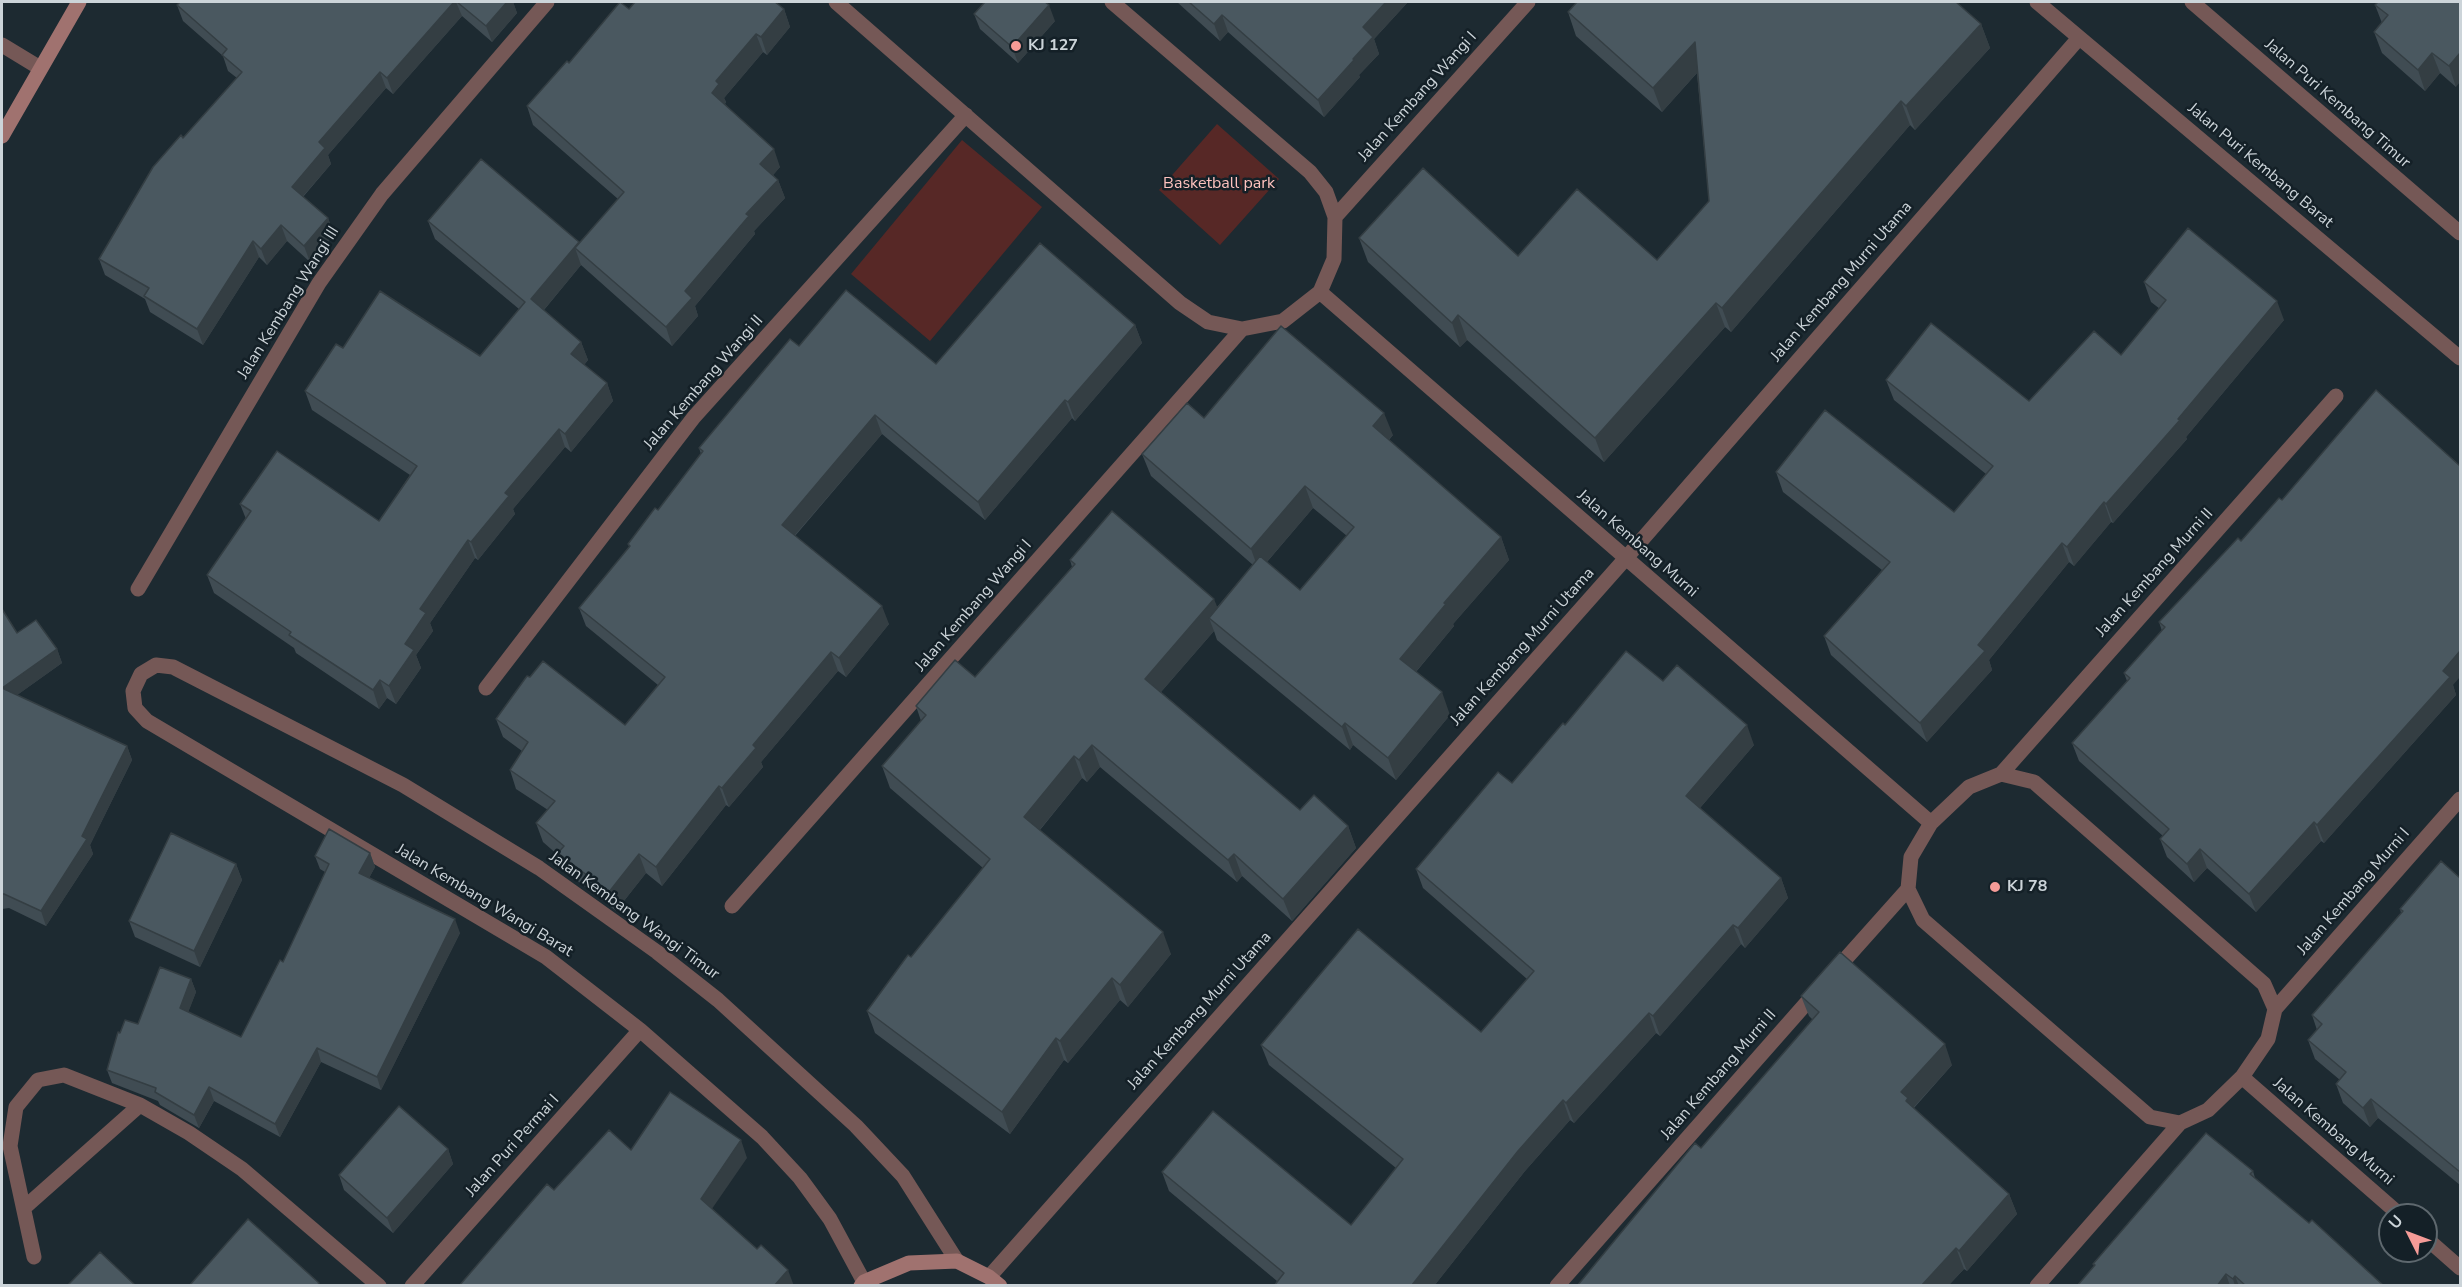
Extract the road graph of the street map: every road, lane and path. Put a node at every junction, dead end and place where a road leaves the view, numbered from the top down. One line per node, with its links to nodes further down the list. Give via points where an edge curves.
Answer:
1 (79, 2): 10 (street)
2 (547, 2): 20 (street, Jalan Kembang Wangi III, via 382,194 319,283)
3 (836, 2): 11 (street)
4 (1112, 2): 13 (street, via 1310,172 1326,192)
5 (1528, 2): 13 (street, Jalan Kembang Wangi I)
6 (2037, 2): 8 (street, Jalan Puri Kembang Barat)
7 (2192, 2): 14 (street, Jalan Puri Kembang Timur)
8 (2079, 38): 17 (street, Jalan Puri Kembang Barat); 19 (street, Jalan Kembang Murni Utama)
9 (2, 45): 10 (street)
10 (40, 68): 12 (street)
11 (966, 115): 16 (street, via 1180,303 1208,322); 22 (street, Jalan Kembang Wangi II, via 694,417)
12 (2, 136)
13 (1335, 218): 15 (street, via 1334,259)
14 (2460, 233)
15 (1320, 292): 16 (street, via 1283,321); 19 (street, Jalan Kembang Murni)
16 (1242, 329): 27 (street, Jalan Kembang Wangi I)
17 (2460, 358)
18 (2336, 396): 23 (street, Jalan Kembang Murni II)
19 (1626, 558): 25 (street, Jalan Kembang Murni); 39 (street, Jalan Kembang Murni Utama)
20 (138, 589)
21 (173, 667): 29 (street, Jalan Kembang Wangi Barat, via 156,665 141,674 133,691 135,708 147,721 546,957); 37 (street, Jalan Kembang Wangi Timur, via 403,784 539,868 657,952 718,1000 856,1126 903,1176)
22 (486, 688)
23 (2001, 774): 25 (street, via 1969,786); 28 (street, via 2034,782 2264,984)
24 (2460, 799): 28 (street, Jalan Kembang Murni I)
25 (1931, 823): 26 (street, via 1911,857)
26 (1908, 889): 32 (street, via 1923,920 2150,1117); 43 (street, Jalan Kembang Murni II)
27 (732, 906)
28 (2275, 1009): 30 (street, via 2268,1039)
29 (640, 1030): 40 (street, Jalan Kembang Wangi Barat, via 762,1137 800,1178 830,1219); 42 (street, Jalan Puri Permai I)
30 (2242, 1077): 32 (street, via 2208,1110); 33 (street, Jalan Kembang Murni)
31 (140, 1105): 34 (street); 34 (street, via 64,1075 38,1080 16,1107 10,1146); 41 (street, via 242,1169)
32 (2180, 1123): 44 (street)
33 (2386, 1203)
34 (24, 1208): 36 (street)
35 (2438, 1249): 38 (street)
36 (34, 1257)
37 (957, 1262): 39 (street); 40 (street, via 909,1263)
38 (2460, 1268)
39 (995, 1281)
40 (862, 1284)
41 (380, 1286)
42 (412, 1286)
43 (1557, 1286)
44 (2037, 1286)

